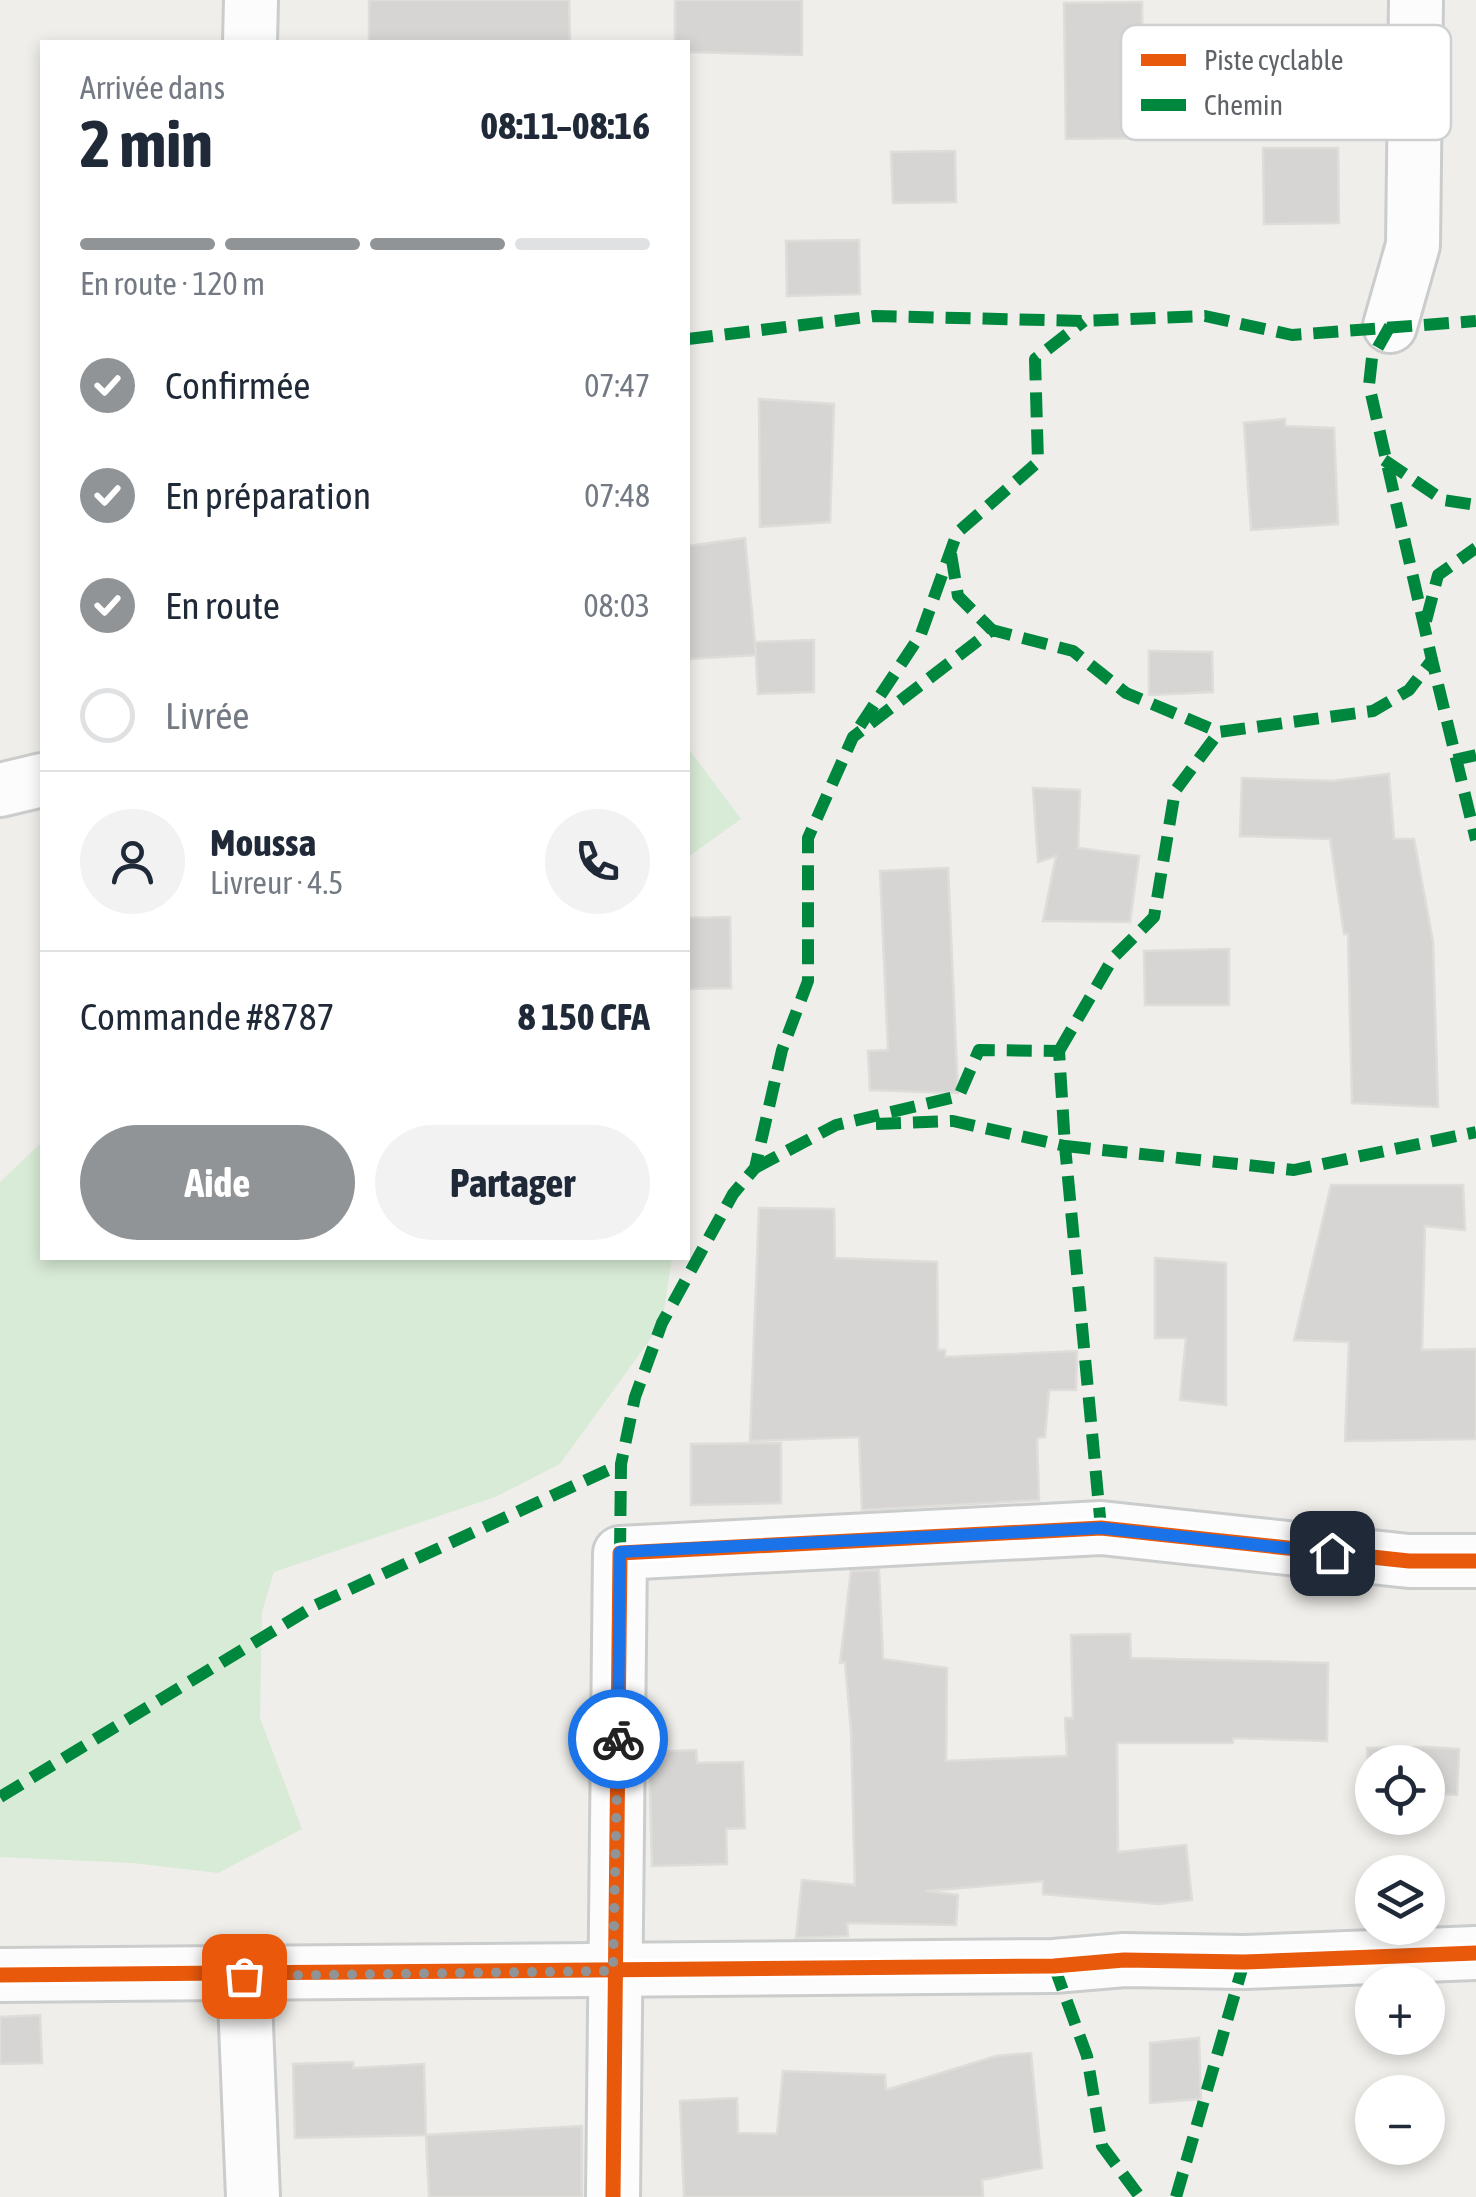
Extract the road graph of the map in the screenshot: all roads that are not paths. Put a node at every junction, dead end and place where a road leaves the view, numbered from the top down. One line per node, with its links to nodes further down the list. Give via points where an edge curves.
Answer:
1 (251, 0): 4 (street)
2 (1416, 0): 3 (street)
3 (1416, 25)
4 (250, 40)
5 (1414, 140): 6 (street, via 1413,245)
6 (1390, 326)
7 (40, 780): 8 (street)
8 (0, 790)
9 (1476, 1561): 11 (street, via 1410,1561 1101,1528 620,1552)
10 (1476, 1953): 11 (street)
11 (613, 1971): 13 (street); 15 (street)
12 (0, 1975): 13 (street)
13 (244, 1976): 14 (street)
14 (253, 2197)
15 (613, 2197)

